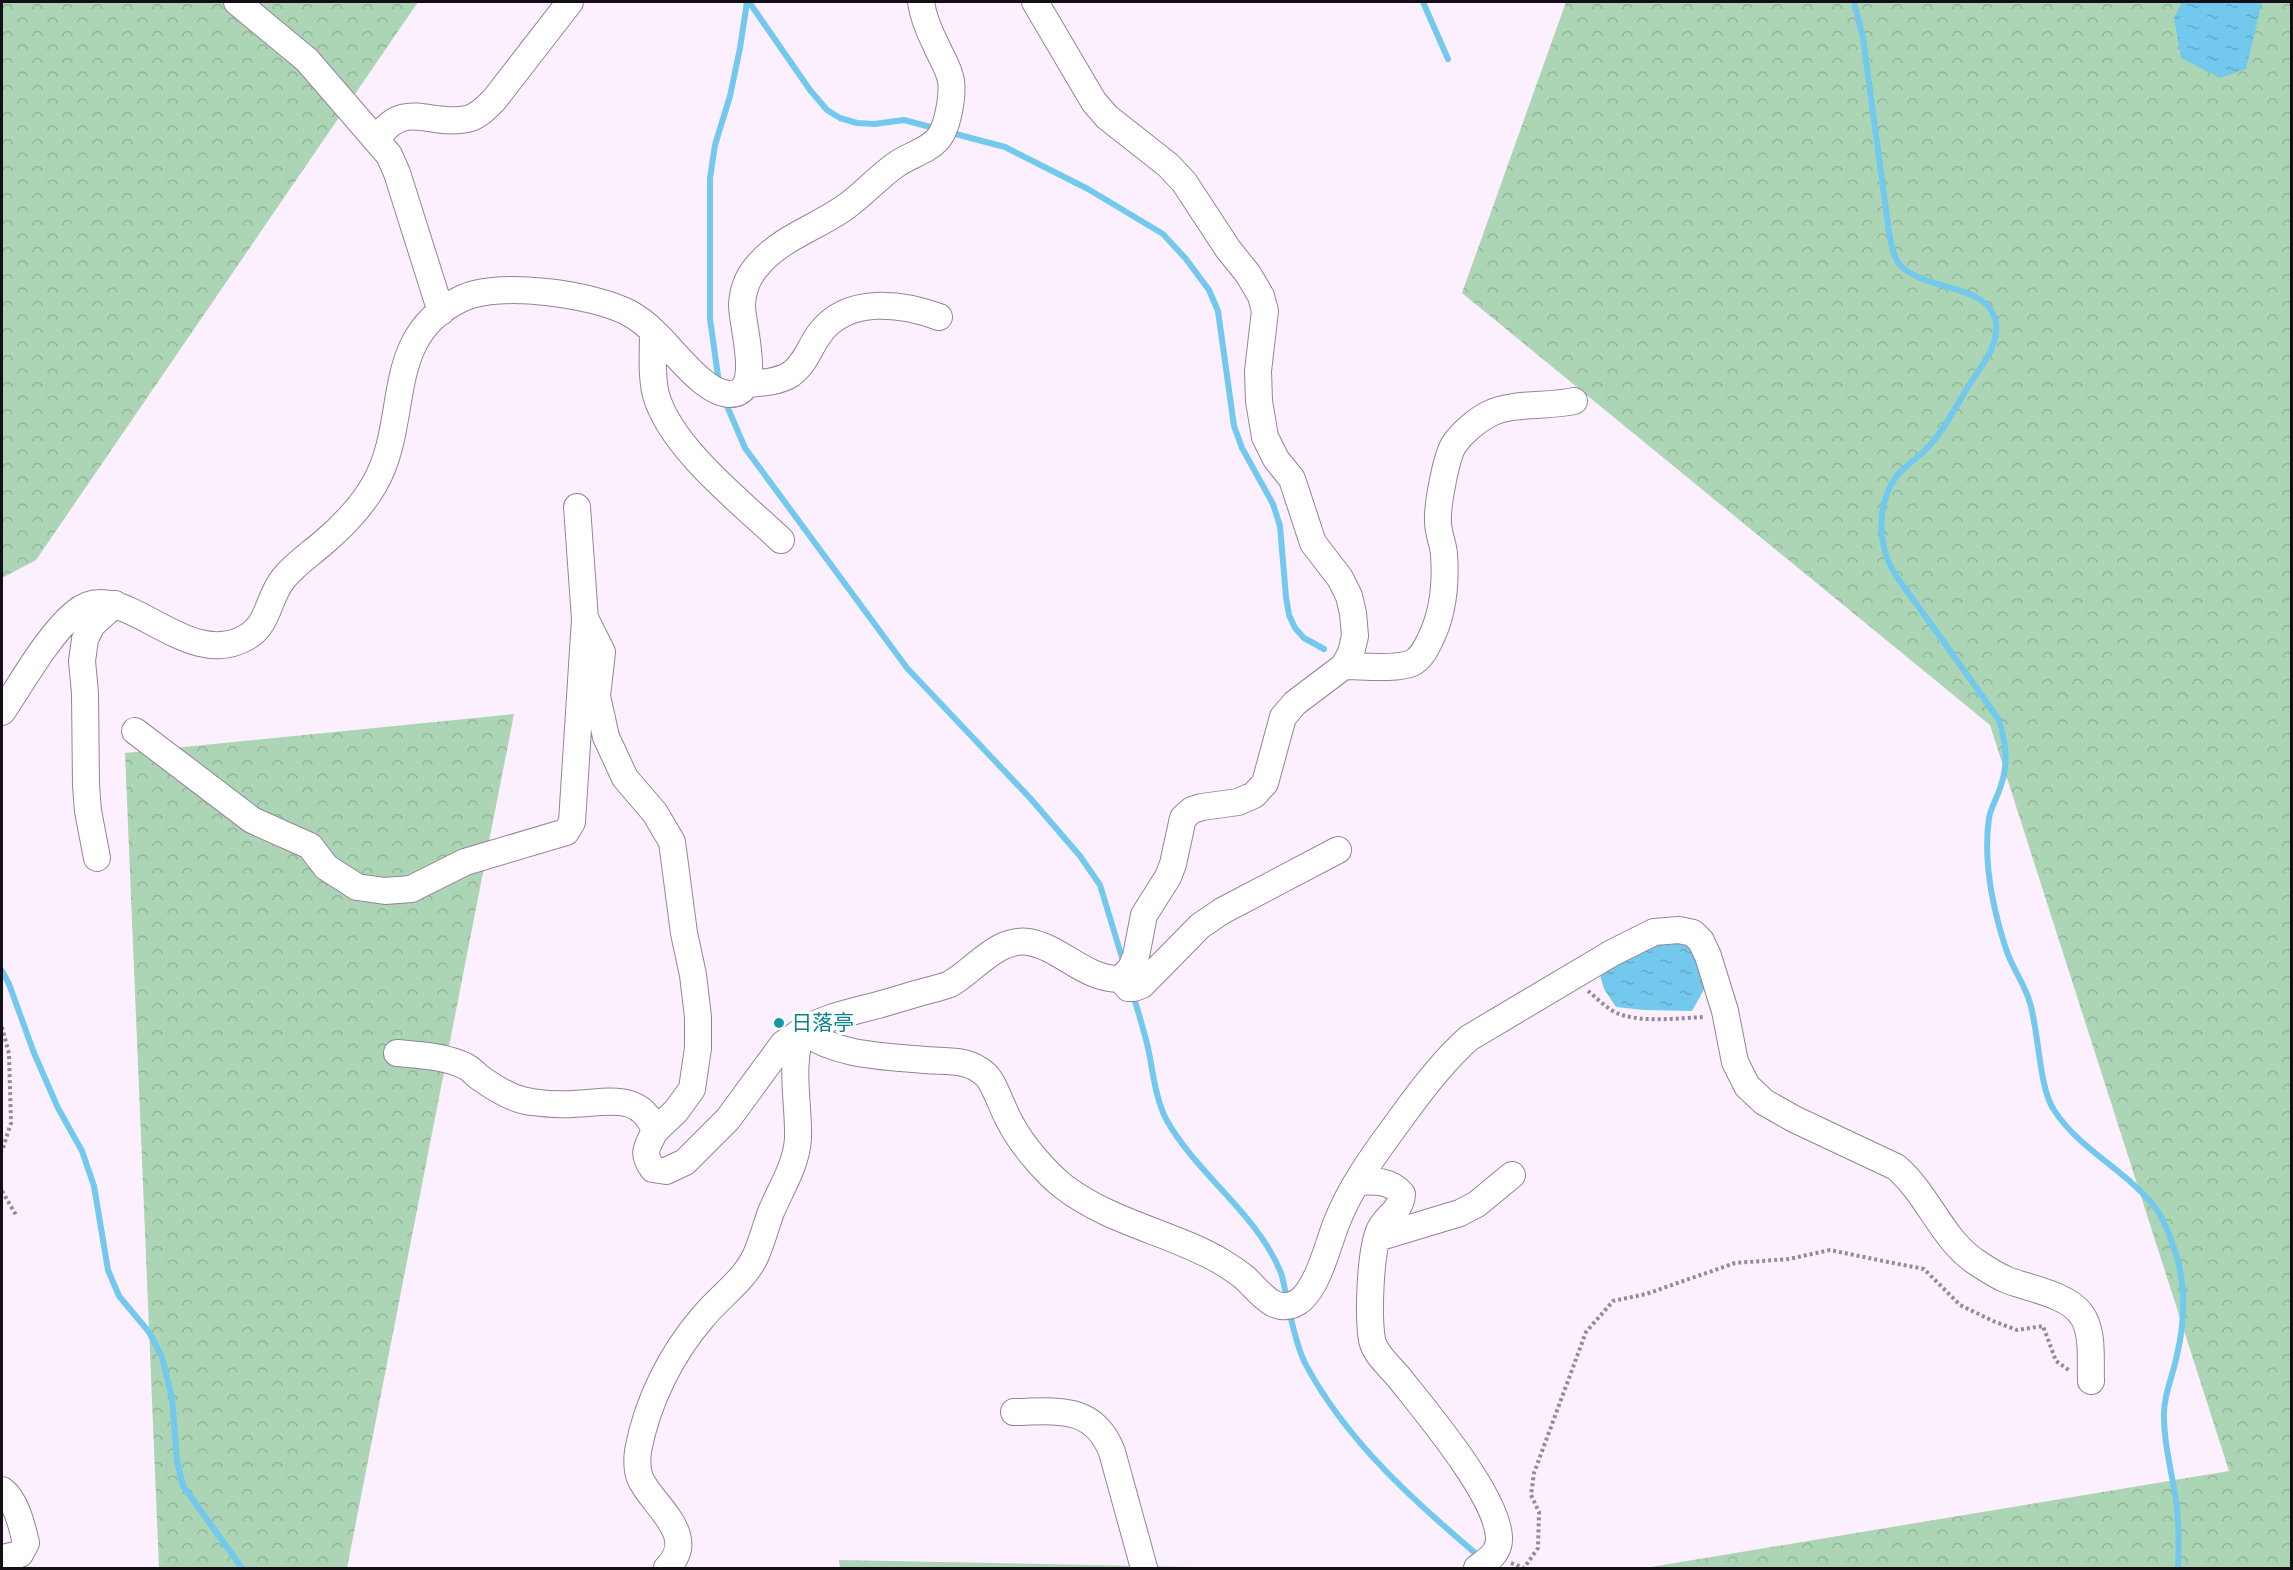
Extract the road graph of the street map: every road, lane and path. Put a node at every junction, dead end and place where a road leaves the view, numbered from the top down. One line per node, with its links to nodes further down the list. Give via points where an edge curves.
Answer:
1 (237, 2): 5 (lane, via 307,60)
2 (570, 2): 5 (lane, via 479,114 454,120 408,116 396,119)
3 (921, 2): 9 (lane, via 951,80 949,111 942,134 892,167 846,207 780,246 756,266 744,292 742,310 750,368)
4 (1035, 2): 15 (lane, via 1094,102 1184,182 1261,296 1265,311 1258,371 1265,436 1292,479 1313,543 1349,596 1354,636)
5 (376, 139): 6 (lane, via 397,173)
6 (441, 312): 8 (lane, via 470,295 497,289 530,291 608,305 629,313); 13 (lane, via 408,353 387,457 375,484 340,528 283,579 262,624 250,636 232,644 201,644)
7 (939, 318): 9 (lane, via 891,305 856,308 836,316 791,374)
8 (653, 331): 9 (lane, via 714,390 738,393); 12 (lane, via 656,395 668,421 693,457)
9 (747, 384)
10 (1574, 401): 15 (lane, via 1491,413 1454,443 1438,511 1445,580 1433,633 1423,654 1405,665)
11 (577, 507): 14 (lane)
12 (781, 540)
13 (115, 604): 16 (lane, via 91,603 75,612); 19 (lane, via 92,625 82,661 86,785)
14 (585, 619): 17 (lane, via 572,822 566,832 465,862 411,889 385,891 357,887 343,880 326,867 310,846 252,820); 26 (lane, via 602,652 597,696 606,737 625,778 655,813 672,842 693,975 698,1048 692,1089)
15 (1344, 666): 21 (lane, via 1294,703 1283,717 1265,783 1254,795 1238,802 1192,810 1183,819 1168,877 1144,915 1136,956)
16 (2, 712)
17 (135, 732)
18 (1338, 850): 21 (lane, via 1200,926 1142,985 1128,988)
19 (97, 858)
20 (1572, 977): 22 (path, via 1617,1013 1632,1017); 22 (lane, via 1654,932 1693,933 1708,956); 29 (lane, via 1469,1038 1453,1053 1420,1091)
21 (1121, 979): 24 (lane, via 1096,976 1030,942 1019,942 1002,947 946,985 818,1021)
22 (1726, 1019): 33 (lane, via 1735,1062 1747,1086 1764,1102 1896,1167 1957,1246 1977,1263 2005,1279 2060,1298 2080,1311 2088,1324)
23 (2, 1027): 27 (path, via 9,1054 11,1123)
24 (802, 1031): 26 (lane, via 783,1044 728,1119 685,1162 666,1171 653,1169 647,1161 646,1149); 29 (lane, via 837,1049 974,1065 988,1077 1012,1127 1033,1156 1064,1187 1102,1209 1221,1261 1244,1276 1272,1304 1296,1304 1305,1297); 38 (lane, via 795,1049 798,1140 794,1161 750,1267 703,1316 670,1363 655,1395 638,1452 640,1478 667,1513 678,1538 677,1551)
25 (397, 1053): 26 (lane, via 467,1066 505,1093 527,1102 626,1102 651,1118)
26 (656, 1131)
27 (2, 1151)
28 (1512, 1175): 32 (lane, via 1460,1213)
29 (1357, 1182): 32 (lane, via 1380,1181 1394,1185 1402,1194 1402,1204 1383,1223)
30 (2, 1191): 31 (path)
31 (16, 1215)
32 (1377, 1238): 37 (lane, via 1372,1341 1485,1496 1496,1519 1499,1538)
33 (2091, 1381): 37 (path, via 2076,1377 2056,1361 2043,1326 2018,1330 1992,1321 1960,1305 1924,1269 1830,1250 1789,1259 1735,1263 1646,1294 1613,1301 1586,1332 1534,1473 1531,1495 1539,1512 1538,1548 1524,1568)
34 (1014, 1412): 39 (lane, via 1070,1413 1099,1427 1112,1452)
35 (2, 1490): 36 (lane, via 8,1494 26,1544 20,1554)
36 (2, 1558)
37 (1485, 1563)
38 (667, 1569)
39 (1144, 1569)

